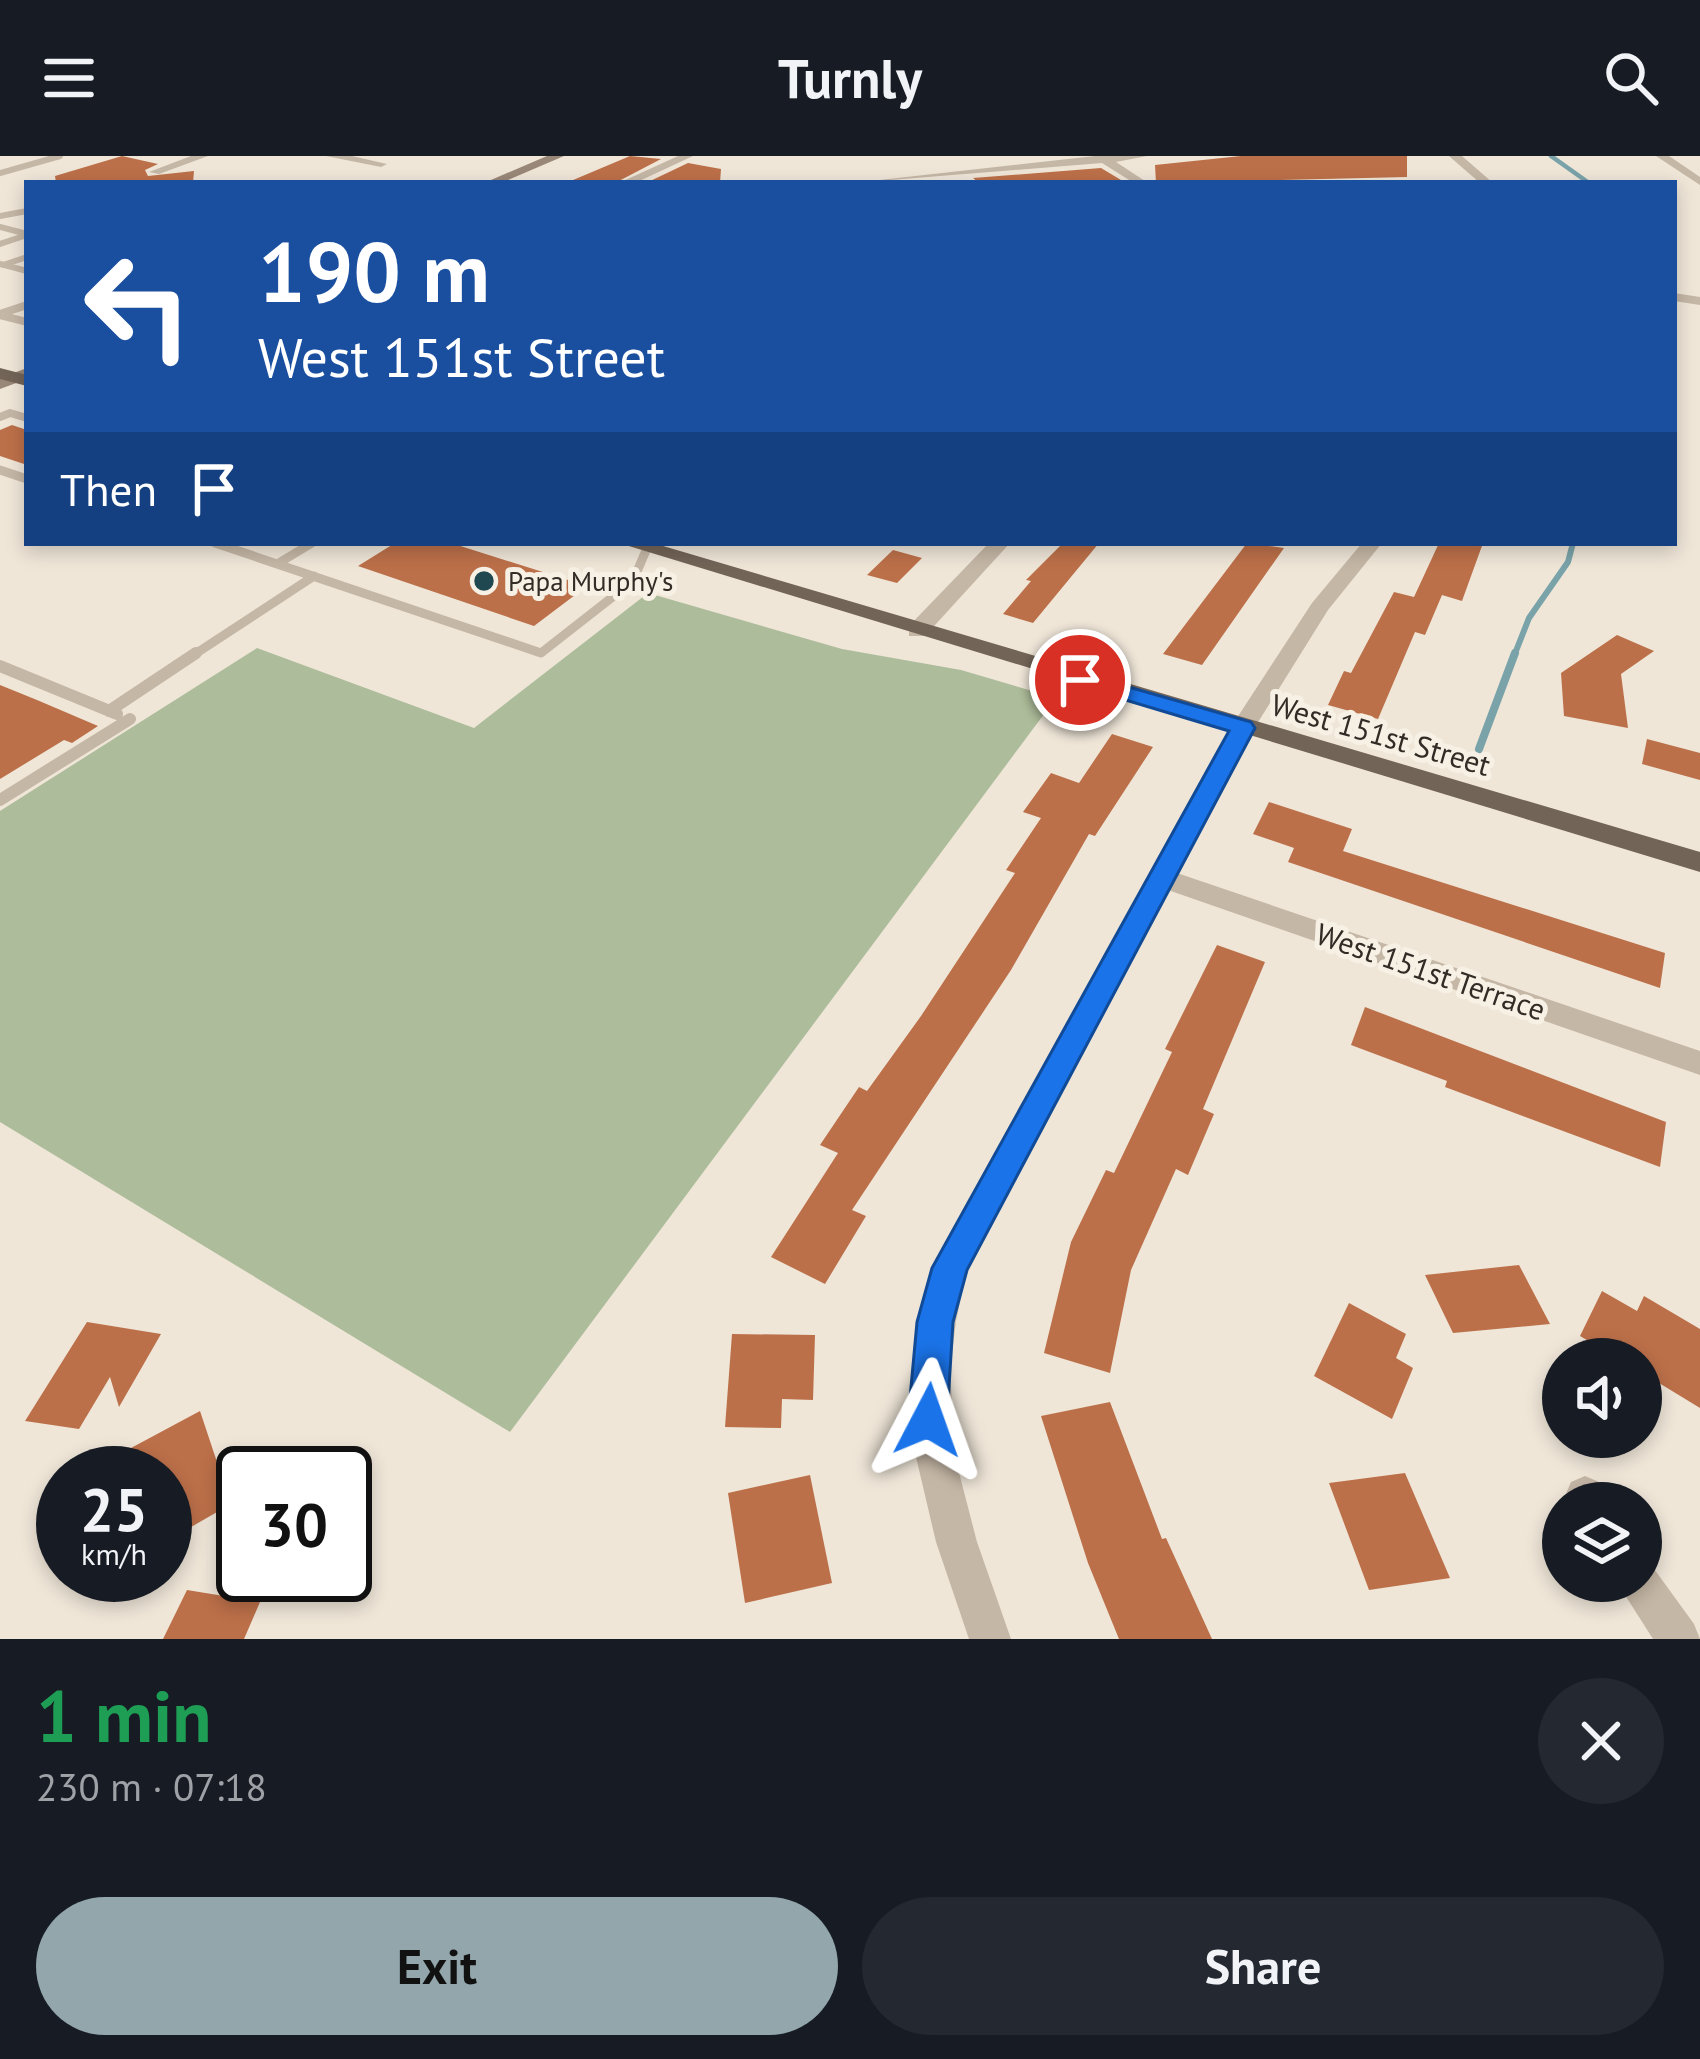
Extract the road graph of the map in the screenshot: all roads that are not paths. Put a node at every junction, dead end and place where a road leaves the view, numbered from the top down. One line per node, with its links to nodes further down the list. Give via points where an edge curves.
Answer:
1 (60, 156): 13 (lane)
2 (202, 156): 12 (street)
3 (332, 156): 10 (street)
4 (558, 156): 15 (main road)
5 (687, 156): 16 (street)
6 (1141, 156): 9 (street)
7 (1455, 156): 18 (street)
8 (1662, 156): 19 (street)
9 (1101, 158): 14 (street); 17 (street)
10 (381, 164)
11 (925, 166): 14 (street)
12 (155, 172)
13 (0, 173)
14 (942, 179)
15 (498, 180)
16 (632, 180)
17 (1137, 180)
18 (1483, 180)
19 (1700, 182)
20 (0, 352): 21 (main road)
21 (16, 370)
22 (224, 546): 29 (lane)
23 (267, 546): 29 (lane)
24 (307, 546): 30 (lane)
25 (639, 546): 31 (lane, via 633,580 541,653)
26 (642, 546): 32 (main road, West 151st Street)
27 (997, 546): 32 (street)
28 (1370, 546): 35 (street, via 1319,607)
29 (252, 555): 30 (lane)
30 (277, 564): 31 (lane)
31 (314, 576): 34 (lane)
32 (917, 632): 35 (main road, West 151st Street)
33 (0, 666): 34 (lane)
34 (110, 711): 36 (lane, via 130,719)
35 (1243, 728): 37 (main road, West 151st Street); 38 (street)
36 (0, 800)
37 (1700, 862)
38 (1162, 878): 39 (street, West 151st Terrace); 41 (street, via 976,1215 935,1322 928,1420 944,1509)
39 (1700, 1063)
40 (1652, 1602): 42 (street)
41 (991, 1639)
42 (1679, 1639)

